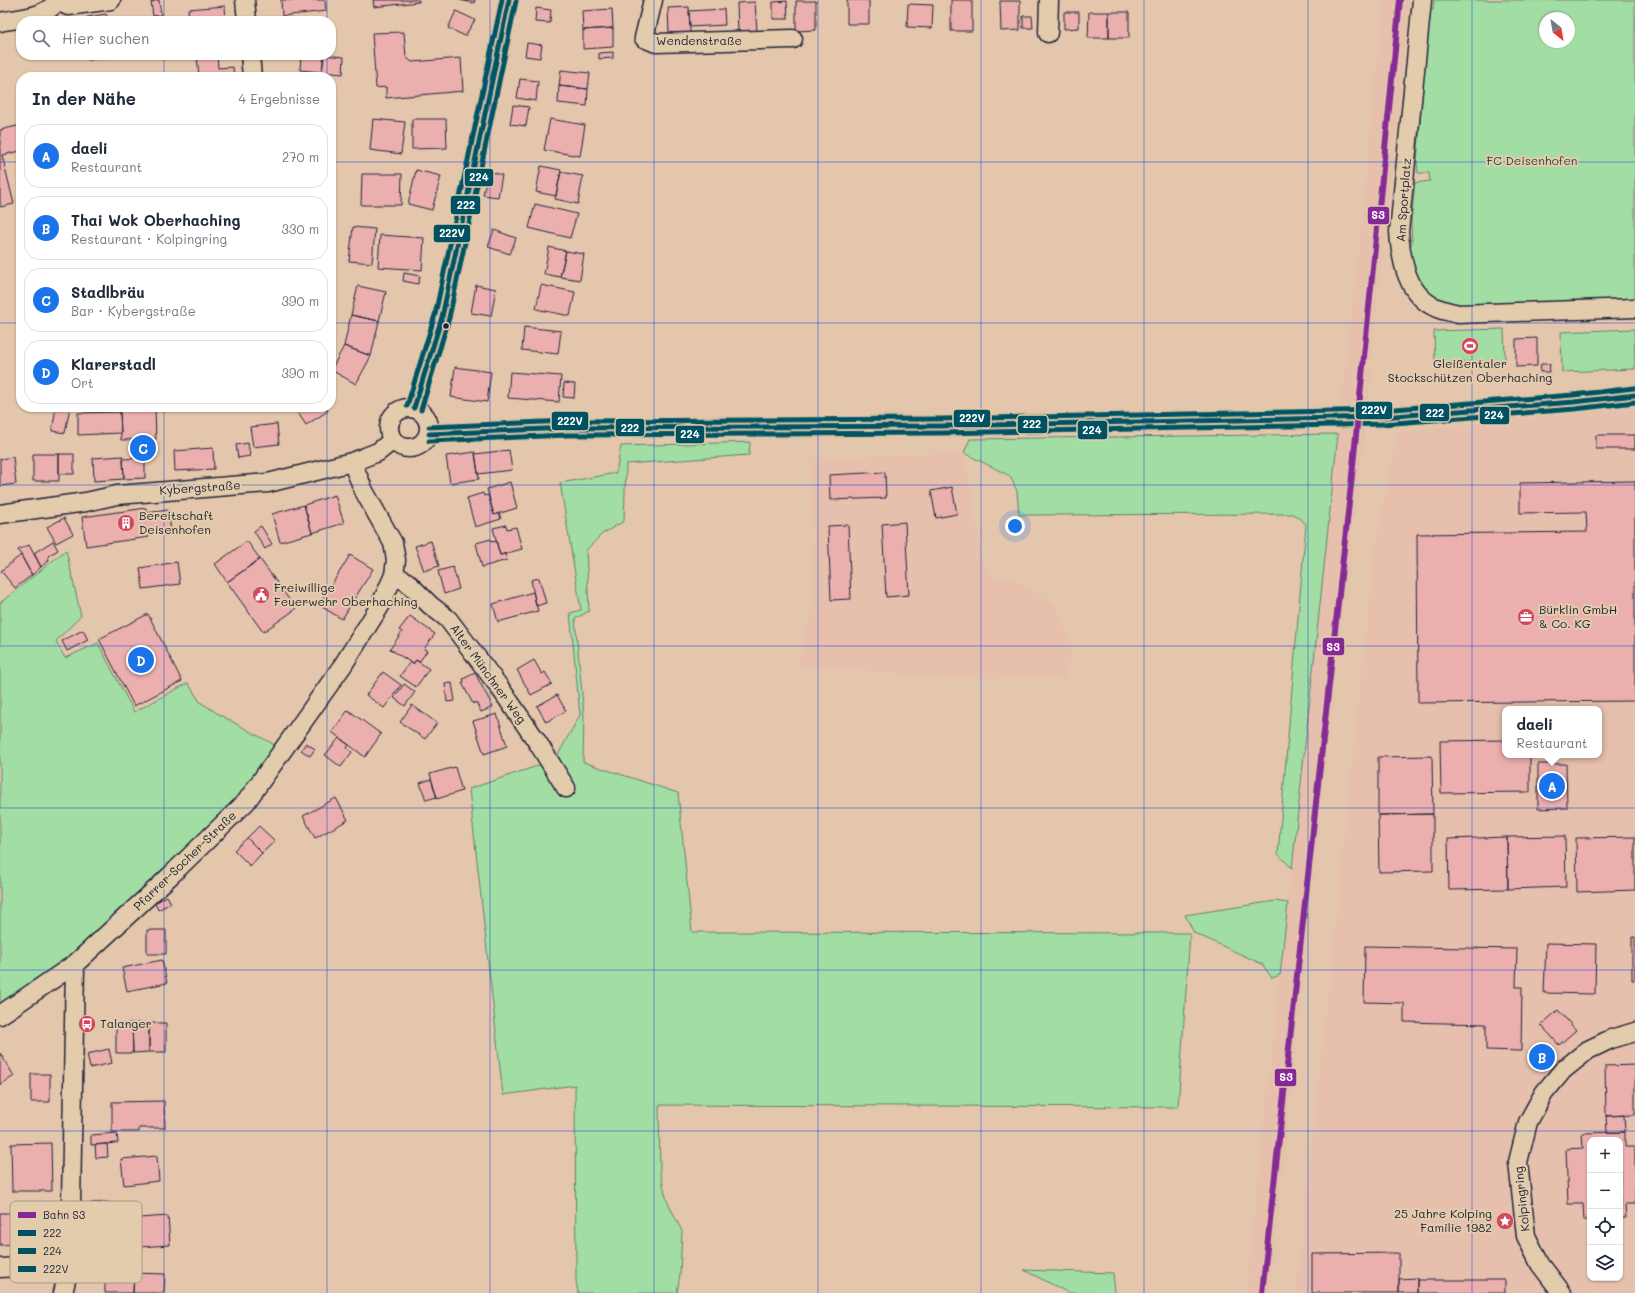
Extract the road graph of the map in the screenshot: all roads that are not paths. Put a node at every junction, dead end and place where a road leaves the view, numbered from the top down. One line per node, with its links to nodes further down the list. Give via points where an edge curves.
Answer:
1 (58, 0): 2 (street, via 68,6); 8 (street, via 49,10)
2 (111, 0)
3 (245, 0): 9 (street)
4 (509, 0): 18 (street, via 442,317)
5 (653, 0): 13 (street, Wendenstraße, via 644,38 656,43)
6 (1049, 0): 12 (street)
7 (1422, 0): 16 (street, Am Sportplatz, via 1399,232 1401,256 1407,275 1421,297 1436,308 1458,314)
8 (31, 16)
9 (247, 16)
10 (16, 19): 11 (street)
11 (0, 22)
12 (1048, 32)
13 (793, 39)
14 (250, 60): 15 (street)
15 (252, 72)
16 (1635, 308)
17 (1635, 395): 19 (street, via 1382,417 942,426 568,428)
18 (414, 408): 19 (street, via 429,421); 20 (street, via 405,408 392,417 389,425)
19 (429, 434): 20 (street, via 422,444 410,448)
20 (393, 440): 21 (street, Kybergstraße, via 378,452)
21 (352, 462): 22 (street, Kybergstraße, via 268,483 117,495); 23 (street, Pfarrer-Socher-Straße, via 364,491 393,543 396,560)
22 (0, 514)
23 (394, 575): 24 (street, Alter Münchner Weg, via 407,582 448,619 530,730); 25 (street, Pfarrer-Socher-Straße, via 380,606 343,665 246,802)
24 (566, 788)
25 (75, 964): 26 (street); 28 (street)
26 (0, 1015)
27 (1635, 1032): 33 (street, Kolpingring, via 1611,1039 1588,1050 1563,1070 1544,1093 1528,1122 1518,1162 1526,1236 1540,1264)
28 (71, 1201)
29 (10, 1267): 30 (street)
30 (0, 1268)
31 (65, 1283): 32 (street)
32 (63, 1293)
33 (1562, 1293)

